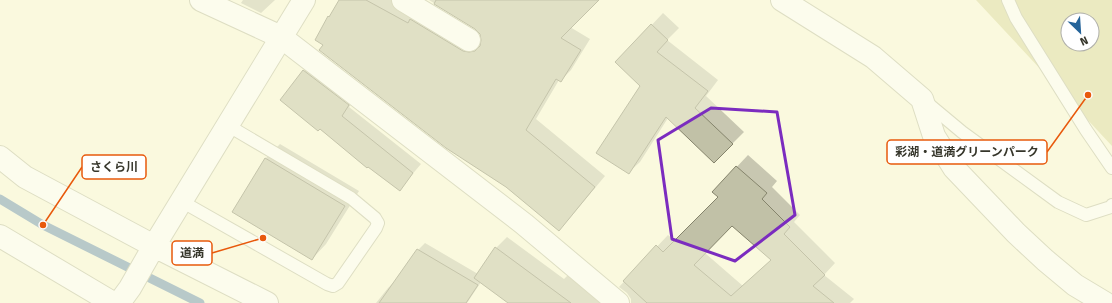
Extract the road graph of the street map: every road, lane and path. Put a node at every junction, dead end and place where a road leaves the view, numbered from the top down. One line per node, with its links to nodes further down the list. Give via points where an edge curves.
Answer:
1 (201, 0): 6 (street)
2 (304, 0): 6 (street)
3 (403, 0): 7 (street)
4 (782, 0): 8 (street, via 873,57)
5 (1008, 0): 11 (lane, via 1016,18)
6 (281, 37): 9 (street); 19 (street, via 524,224)
7 (470, 40)
8 (922, 99): 13 (lane, via 962,132 1058,202 1086,215); 20 (street, via 934,136 954,168 1045,260 1075,285)
9 (228, 125): 12 (street); 12 (lane, via 350,198 375,218 378,223 376,228 338,283 333,286)
10 (0, 157): 15 (street, via 25,177)
11 (1112, 168)
12 (181, 201): 15 (street)
13 (1112, 205)
14 (0, 236): 17 (street)
15 (152, 249): 16 (street); 18 (street)
16 (124, 295)
17 (113, 303)
18 (267, 303)
19 (618, 303)
20 (1105, 303)

